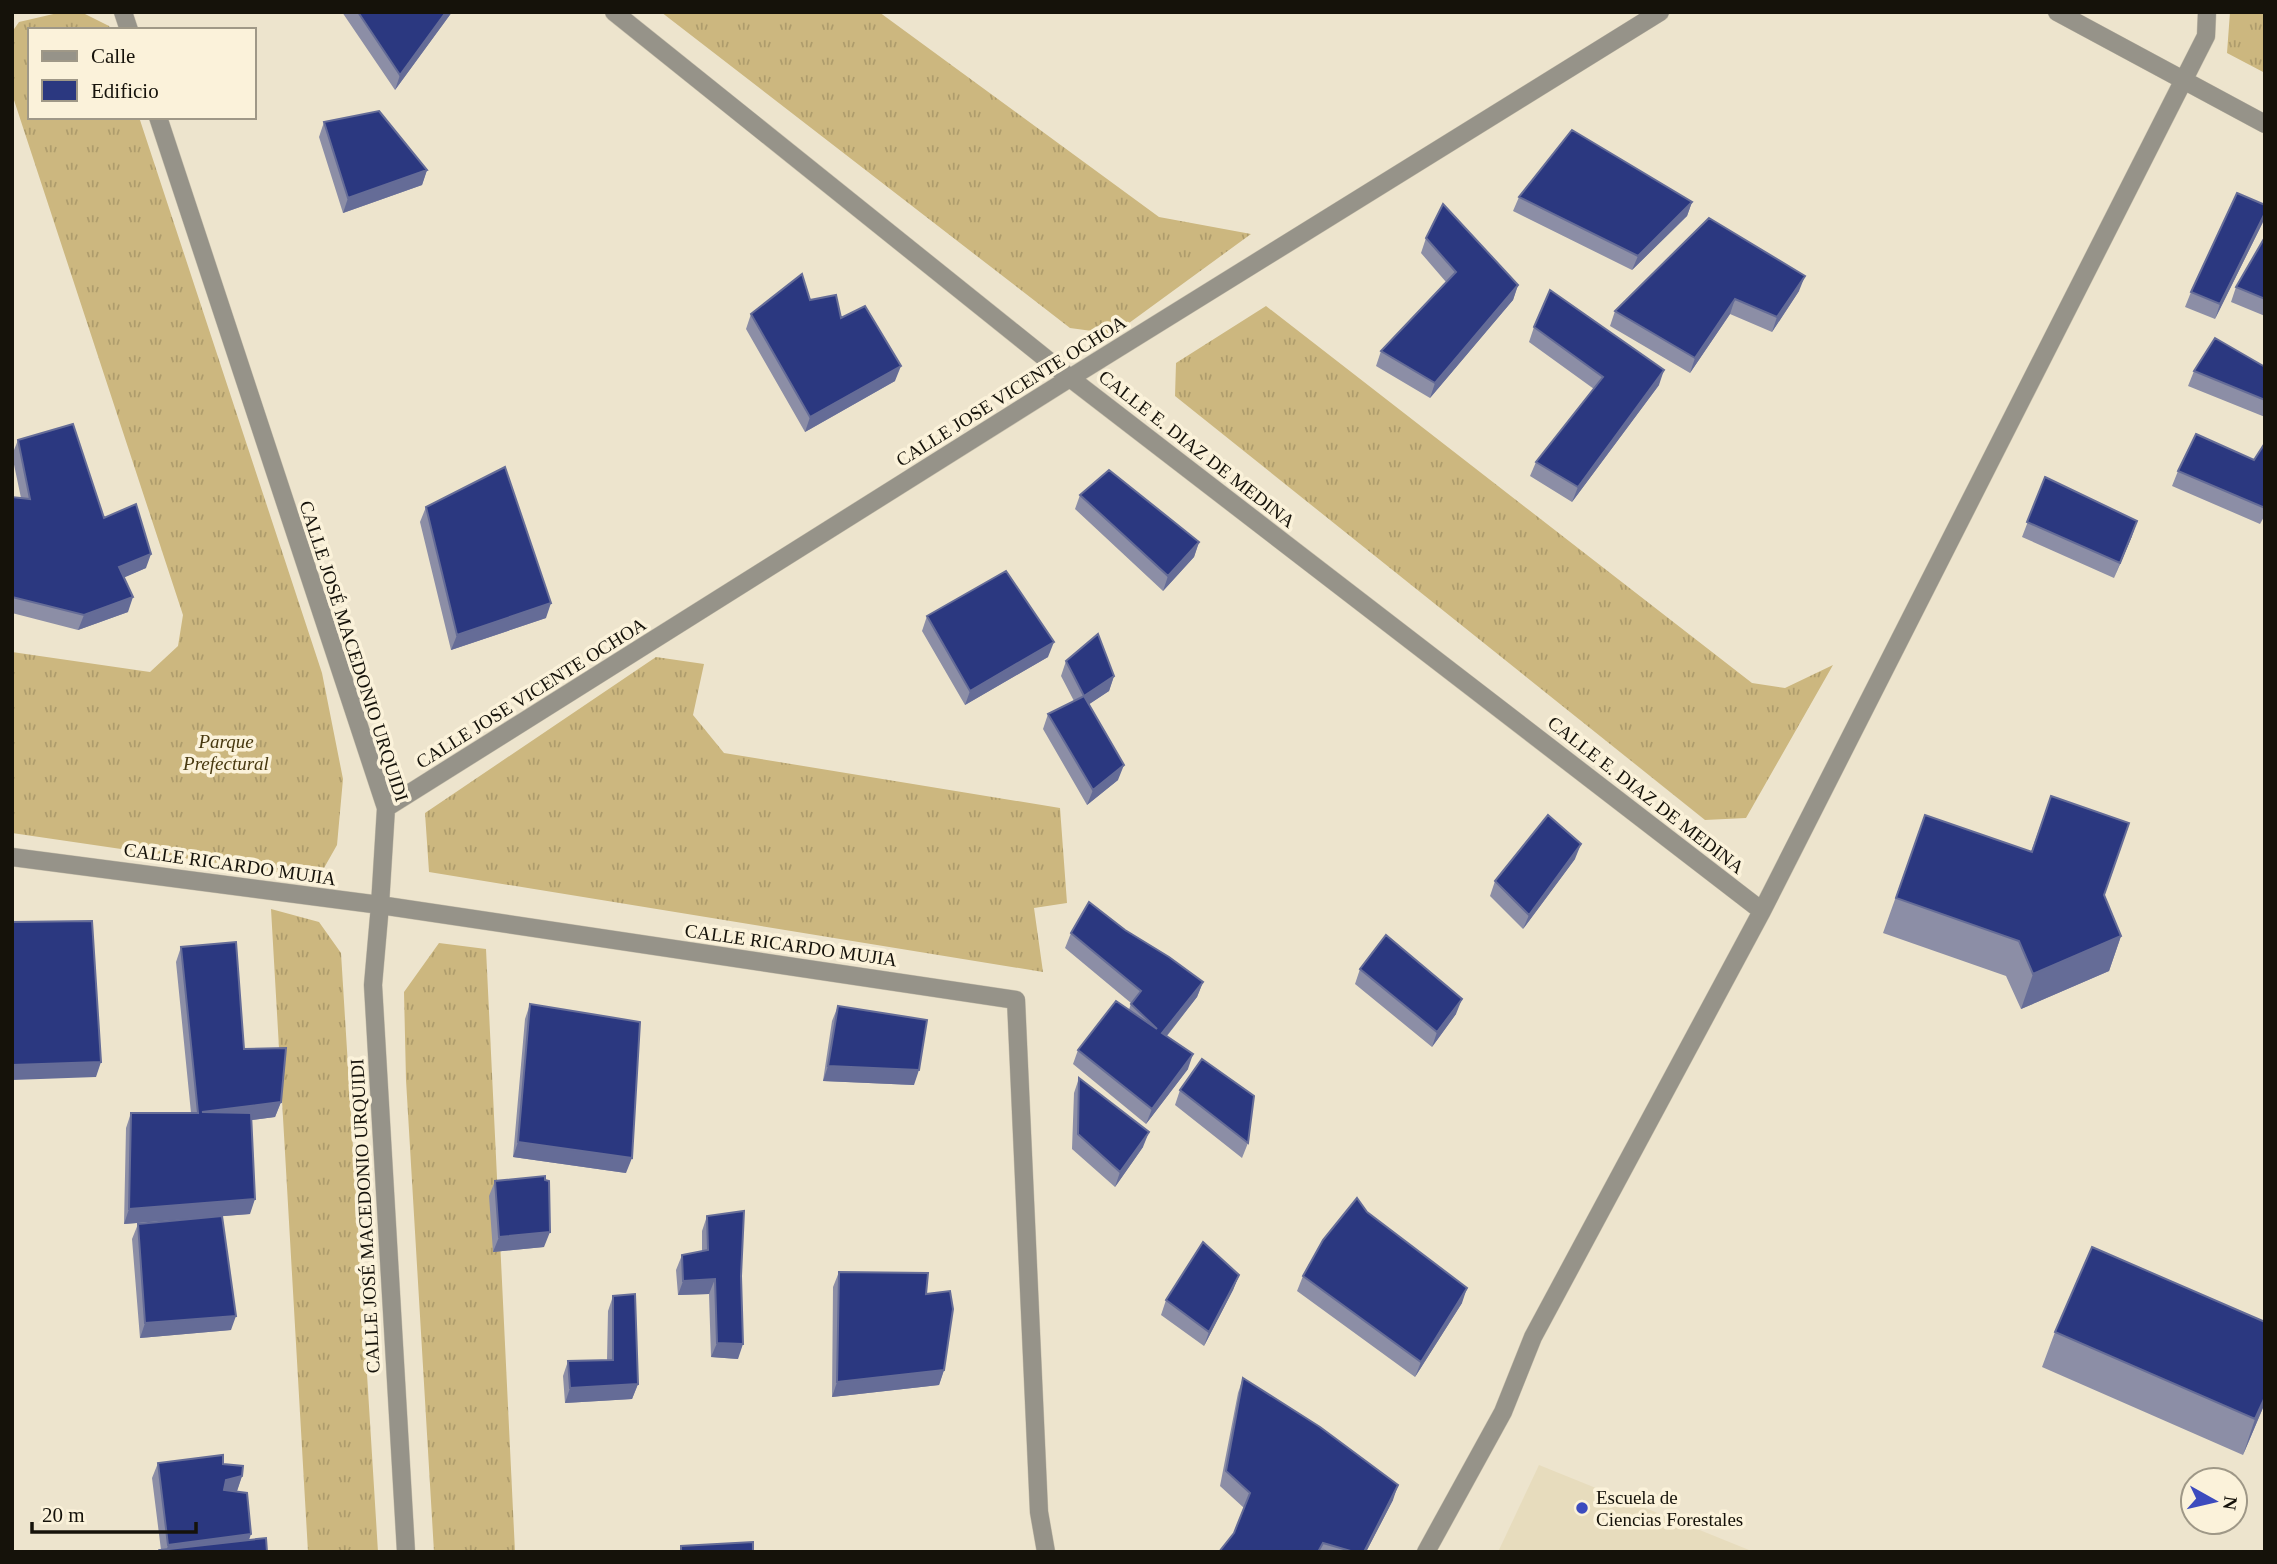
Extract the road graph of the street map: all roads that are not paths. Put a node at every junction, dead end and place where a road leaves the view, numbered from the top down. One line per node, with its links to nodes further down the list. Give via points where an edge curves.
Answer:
1 (614, 12): 8 (street, CALLE E. DIAZ DE MEDINA)
2 (1660, 12): 8 (street, CALLE JOSE VICENTE OCHOA)
3 (2057, 12): 5 (street)
4 (2207, 12): 5 (street, via 2206,36)
5 (2182, 81): 7 (street); 12 (street)
6 (159, 119): 9 (street, CALLE JOSÉ MACEDONIO URQUIDI)
7 (2265, 124)
8 (1070, 378): 9 (street, CALLE JOSE VICENTE OCHOA); 12 (street, CALLE E. DIAZ DE MEDINA)
9 (386, 808): 11 (street, CALLE JOSÉ MACEDONIO URQUIDI)
10 (12, 856): 11 (street, CALLE RICARDO MUJIA)
11 (380, 905): 13 (street, CALLE JOSÉ MACEDONIO URQUIDI, via 373,985); 14 (street, CALLE RICARDO MUJIA, via 1016,1000 1039,1512)
12 (1762, 911): 15 (street, via 1533,1337 1503,1412)
13 (406, 1552)
14 (1046, 1552)
15 (1426, 1552)

